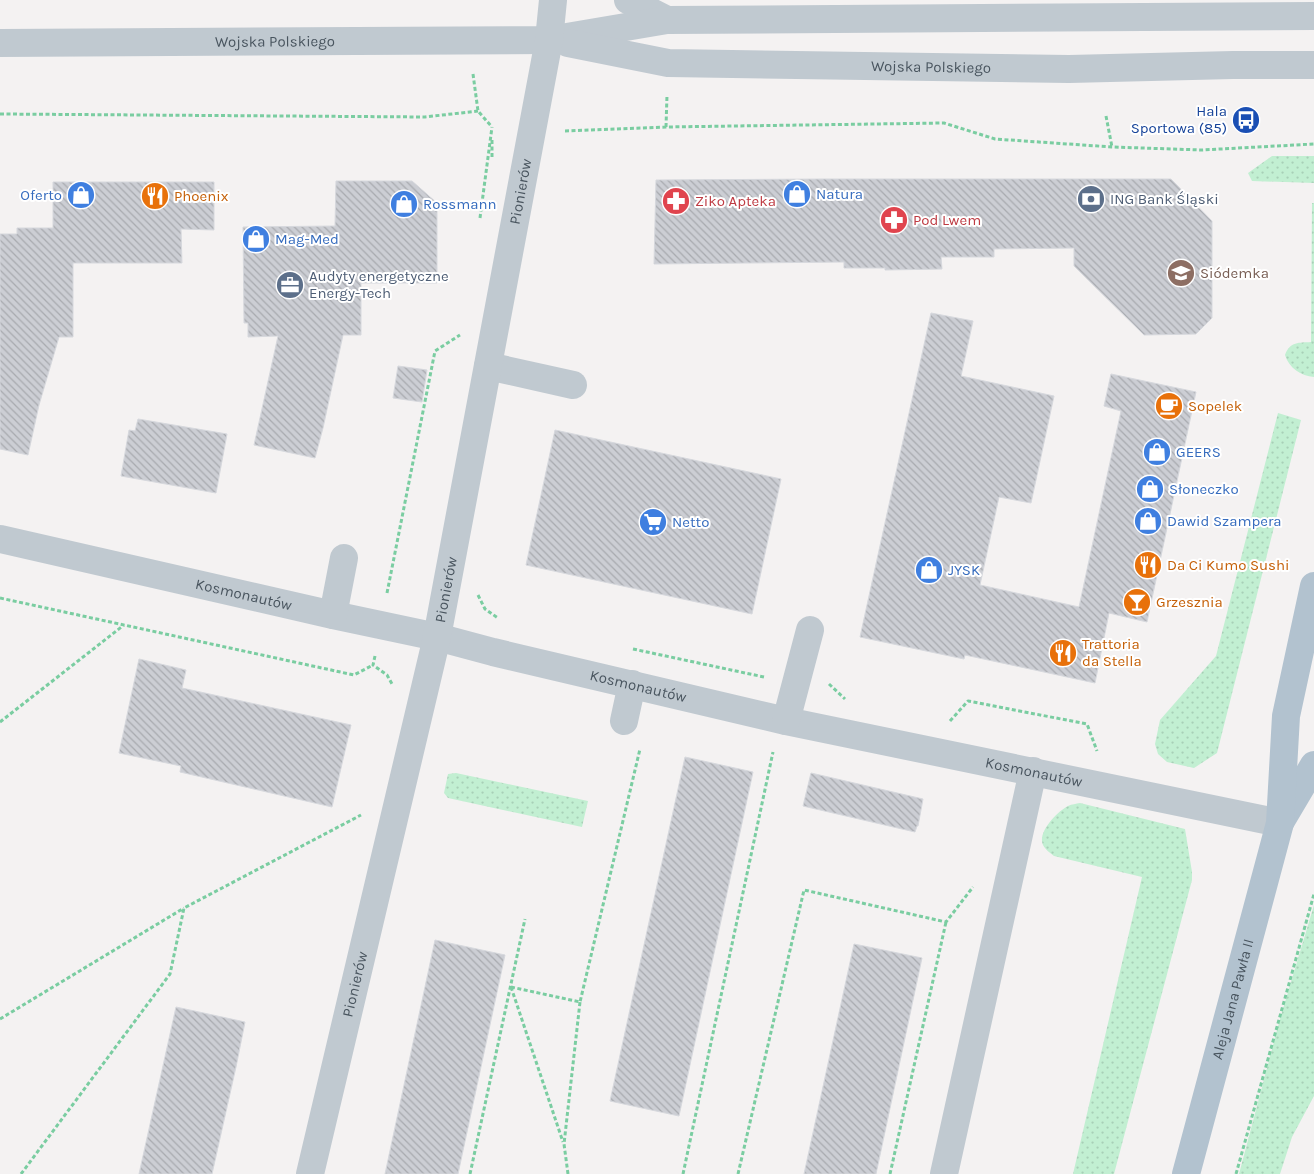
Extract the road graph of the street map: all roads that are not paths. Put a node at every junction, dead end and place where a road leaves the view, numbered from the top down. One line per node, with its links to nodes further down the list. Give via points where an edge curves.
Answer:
1 (553, 0): 5 (street, Pionierów)
2 (628, 0): 4 (street, Wojska Polskiego)
3 (1314, 16): 4 (street, Wojska Polskiego)
4 (666, 20): 5 (street, Wojska Polskiego)
5 (549, 40): 6 (street, Wojska Polskiego); 7 (street, Wojska Polskiego, via 668,63 1069,69); 8 (street, Pionierów)
6 (0, 43)
7 (1314, 65)
8 (488, 366): 9 (street); 15 (street, Pionierów)
9 (573, 385)
10 (0, 540): 13 (street, Kosmonautów)
11 (344, 558): 13 (street)
12 (1314, 586): 21 (main road, Aleja Jana Pawła II, via 1286,716)
13 (333, 615): 15 (street, Kosmonautów)
14 (810, 630): 17 (street)
15 (437, 637): 16 (street, Kosmonautów); 22 (street, Pionierów)
16 (632, 684): 17 (street, Kosmonautów); 18 (street)
17 (786, 721): 20 (street, Kosmonautów)
18 (633, 731)
19 (1314, 765): 21 (main road, Aleja Jana Pawła II)
20 (1033, 771): 21 (street, Kosmonautów); 23 (street)
21 (1280, 823): 24 (main road, Aleja Jana Pawła II)
22 (310, 1174)
23 (944, 1174)
24 (1186, 1174)

